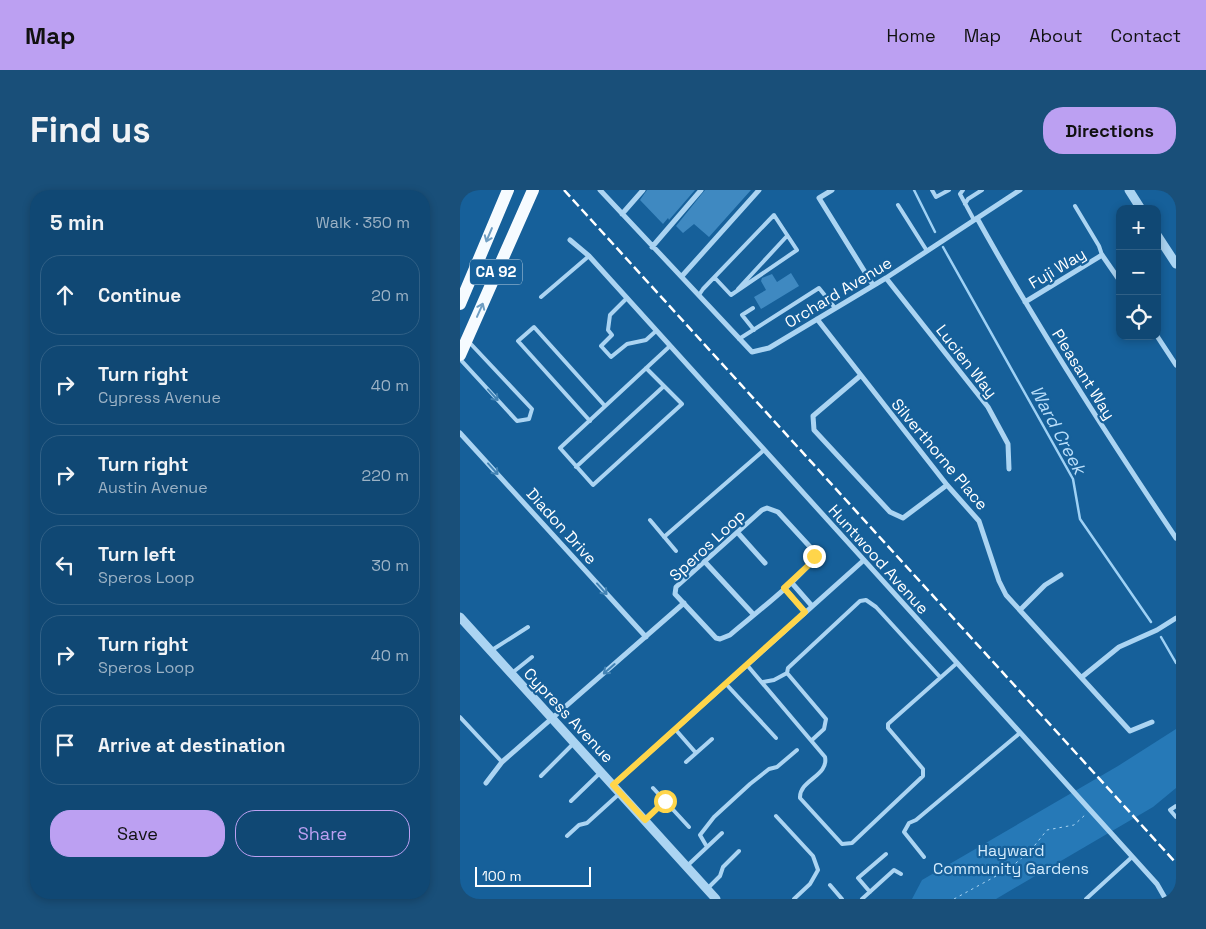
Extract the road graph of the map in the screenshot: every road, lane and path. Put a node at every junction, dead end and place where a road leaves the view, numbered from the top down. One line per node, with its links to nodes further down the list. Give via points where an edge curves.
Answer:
1 (508, 190): 39 (main road, CA 92, one-way to 39)
2 (533, 190): 46 (main road, CA 92, one-way to 2)
3 (600, 190): 19 (street, Orchard Avenue)
4 (643, 190): 19 (street)
5 (701, 190): 24 (street)
6 (759, 190): 30 (street)
7 (832, 190): 33 (street, via 819,198)
8 (932, 190): 9 (lane, via 936,197)
9 (949, 190)
10 (963, 190): 14 (lane)
11 (982, 190): 15 (lane)
12 (1020, 190): 20 (street, Orchard Avenue)
13 (1129, 190): 17 (street)
14 (958, 192): 15 (lane)
15 (965, 204): 20 (lane)
16 (898, 205): 25 (lane)
17 (1138, 205)
18 (1075, 206): 26 (lane, via 1100,246)
19 (622, 214): 24 (street, Orchard Avenue)
20 (975, 219): 25 (street, Orchard Avenue); 38 (street, Pleasant Way)
21 (787, 236): 31 (lane, via 774,215); 35 (lane); 35 (lane, via 797,250)
22 (570, 240): 27 (street, Huntwood Avenue)
23 (1161, 241): 28 (street)
24 (652, 247): 30 (street, Orchard Avenue)
25 (927, 251): 32 (street, Orchard Avenue)
26 (1102, 255): 29 (street); 38 (street, Fuji Way)
27 (589, 256): 36 (lane); 37 (street, Huntwood Avenue)
28 (1176, 264)
29 (1116, 275)
30 (682, 276): 34 (street, Orchard Avenue)
31 (715, 278): 34 (lane); 35 (lane)
32 (886, 278): 33 (street, Orchard Avenue); 59 (street, Lucien Way, via 988,407 1008,444)
33 (873, 285): 41 (street, Orchard Avenue)
34 (699, 294): 45 (street, Orchard Avenue)
35 (732, 295)
36 (541, 297)
37 (627, 298): 44 (street, Huntwood Avenue); 44 (lane, via 610,315 608,330 612,335 601,346 611,358 627,344 646,340)
38 (1025, 302): 64 (street, Pleasant Way, via 1118,453)
39 (460, 304)
40 (753, 308): 43 (lane, via 742,315)
41 (835, 308): 42 (street, Orchard Avenue); 43 (lane, via 819,288)
42 (817, 319): 45 (street, Orchard Avenue, via 760,352 752,352); 52 (street, Silverthorne Place)
43 (754, 330): 45 (lane)
44 (656, 331): 48 (street, Huntwood Avenue)
45 (739, 339)
46 (467, 340): 49 (main road, CA 92); 49 (lane, one-way to 46, via 516,420 529,419 532,409)
47 (1160, 340): 50 (street)
48 (670, 346): 51 (lane); 57 (street, Huntwood Avenue)
49 (460, 357)
50 (1176, 365)
51 (646, 368): 53 (lane); 54 (lane)
52 (860, 376): 60 (street, Silverthorne Place); 60 (street, via 813,416 814,430 890,512 903,518)
53 (664, 386): 58 (lane); 58 (lane, via 682,404 593,485)
54 (605, 406): 55 (lane); 55 (lane, via 534,327 518,341)
55 (590, 421): 58 (lane, via 560,448)
56 (460, 433): 80 (street, Diadon Drive, one-way to 80)
57 (764, 450): 63 (lane); 66 (street, Huntwood Avenue)
58 (576, 467)
59 (1009, 469)
60 (947, 485): 74 (street, Silverthorne Place, via 979,521 1000,582 1006,595)
61 (650, 520): 63 (lane)
62 (738, 533): 67 (street, Speros Loop); 68 (street); 70 (street, Speros Loop, via 762,510 767,508 778,512 812,549 814,556)
63 (664, 537): 65 (lane)
64 (1176, 538)
65 (676, 551)
66 (864, 560): 73 (street); 83 (street, Huntwood Avenue)
67 (705, 562): 72 (street, Speros Loop, via 676,587 675,594); 76 (street)
68 (765, 563)
69 (1061, 575): 74 (street, via 1045,585)
70 (791, 582): 71 (street, Speros Loop); 73 (street)
71 (784, 588): 75 (street); 76 (street, Speros Loop)
72 (684, 604): 76 (street, Speros Loop, via 720,639); 80 (street)
73 (812, 606): 75 (street)
74 (1020, 610): 88 (street, Silverthorne Place)
75 (805, 612): 84 (street)
76 (754, 615)
77 (1176, 618): 88 (street, via 1119,647)
78 (461, 619): 81 (street, Cypress Avenue)
79 (528, 627): 81 (lane)
80 (646, 637): 92 (street, one-way to 92)
81 (490, 651): 86 (street, Cypress Avenue)
82 (532, 657): 86 (lane)
83 (957, 663): 87 (lane); 95 (street, Huntwood Avenue)
84 (747, 665): 89 (lane); 90 (street)
85 (787, 673): 87 (lane, via 788,668 860,601 866,600 876,606); 89 (lane); 98 (lane, via 826,720 824,729)
86 (511, 675): 92 (street, Cypress Avenue)
87 (940, 677): 98 (lane, via 888,724 923,769 923,776 849,845 842,844 800,798 801,791 826,763)
88 (1082, 677): 93 (street, Silverthorne Place, via 1130,731)
89 (763, 682): 98 (lane)
90 (726, 684): 94 (street); 96 (lane)
91 (460, 717): 102 (lane)
92 (551, 719): 99 (street, Cypress Avenue); 102 (street)
93 (1152, 722)
94 (675, 729): 101 (lane); 107 (street)
95 (1020, 733): 113 (street, Huntwood Avenue); 123 (lane, via 909,823 904,832)
96 (776, 738)
97 (712, 739): 101 (lane)
98 (812, 740)
99 (574, 743): 104 (street, Cypress Avenue); 105 (lane)
100 (798, 750): 120 (lane, via 777,768 769,769 750,784 714,817 700,835)
101 (696, 753): 103 (lane)
102 (502, 762): 106 (street)
103 (686, 762)
104 (601, 772): 107 (street, Cypress Avenue); 110 (lane)
105 (541, 776)
106 (486, 783)
107 (613, 785): 109 (street, Cypress Avenue)
108 (653, 788): 111 (lane)
109 (621, 793): 116 (street, Cypress Avenue); 119 (lane)
110 (571, 801)
111 (665, 801): 116 (lane); 117 (lane)
112 (1176, 806): 115 (lane, via 1170,810)
113 (1091, 811): 124 (street, Huntwood Avenue); 134 (path, via 1074,825 1047,830 1009,869)
114 (776, 816): 131 (lane, via 813,856 818,870 810,884)
115 (1176, 817)
116 (645, 820): 125 (street, Cypress Avenue)
117 (689, 827)
118 (722, 833): 120 (lane)
119 (567, 836)
120 (707, 847): 125 (lane)
121 (739, 851): 128 (lane)
122 (886, 854): 129 (lane, via 858,878)
123 (924, 857)
124 (1132, 857): 135 (lane); 136 (street, Huntwood Avenue, via 1157,884)
125 (687, 866): 128 (street, Cypress Avenue)
126 (901, 874): 129 (lane, via 894,870)
127 (830, 885): 132 (lane)
128 (707, 889): 130 (street, Cypress Avenue)
129 (870, 892): 133 (lane)
130 (716, 899)
131 (794, 899)
132 (842, 899)
133 (862, 899)
134 (954, 899)
135 (1086, 899)
136 (1164, 899)

